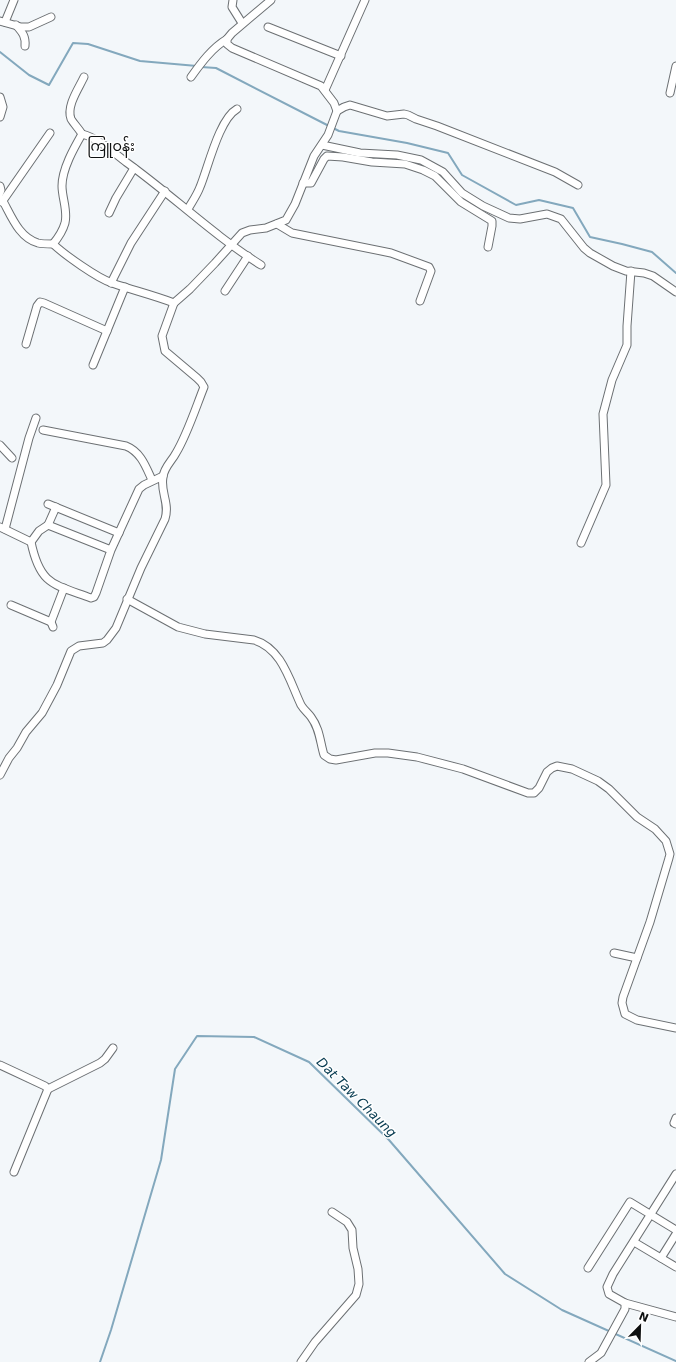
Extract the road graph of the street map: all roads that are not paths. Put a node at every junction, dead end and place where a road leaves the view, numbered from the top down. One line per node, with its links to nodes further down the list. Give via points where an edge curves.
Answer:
1 (14, 0): 6 (street)
2 (233, 0): 7 (street, via 232,7)
3 (271, 0): 7 (street)
4 (365, 0): 12 (street)
5 (51, 17): 8 (street, via 29,27)
6 (2, 22): 8 (street)
7 (242, 23): 10 (street)
8 (16, 25): 11 (street, via 24,34)
9 (268, 27): 12 (street)
10 (227, 39): 15 (street, via 198,66); 16 (street, via 227,44 232,48)
11 (25, 46)
12 (341, 56): 16 (street)
13 (676, 66): 17 (street)
14 (84, 77): 23 (street, via 72,102 70,113 72,121)
15 (191, 77)
16 (327, 87): 20 (street)
17 (670, 93)
18 (0, 97): 21 (street, via 3,107)
19 (237, 110): 32 (street, via 227,119 200,188)
20 (337, 111): 24 (street); 27 (street, via 350,105 387,116 408,115 555,172)
21 (0, 117)
22 (50, 133): 31 (street)
23 (82, 134): 25 (street, via 96,140); 35 (street, via 64,175 62,186 65,222)
24 (322, 145): 26 (street, via 314,156); 40 (street, via 360,153 397,155 421,160 443,172 462,193 509,218 520,219 547,214 561,219 590,253 614,266)
25 (134, 168): 29 (street); 33 (street)
26 (303, 183): 34 (street, via 286,220); 37 (street, via 311,183 327,156 413,166 435,176 462,202 492,221)
27 (578, 185)
28 (0, 186): 30 (street)
29 (165, 191): 32 (street); 41 (street, via 130,243)
30 (0, 193)
31 (1, 200): 35 (street, via 16,226 25,235 37,243)
32 (188, 209): 36 (street)
33 (110, 213)
34 (277, 224): 36 (street, via 242,233); 45 (street, via 292,233 392,252 429,267 431,271)
35 (54, 244): 41 (street, via 60,251)
36 (231, 245): 38 (street); 46 (street)
37 (488, 247)
38 (248, 256): 39 (street); 43 (street)
39 (261, 265)
40 (631, 271): 44 (street, via 653,276); 62 (street, via 627,345 612,380 604,414 606,485)
41 (111, 283): 42 (street)
42 (126, 287): 46 (street); 47 (street)
43 (225, 291)
44 (676, 292)
45 (420, 302)
46 (174, 303): 54 (street, via 162,336 165,351 204,387 180,445)
47 (107, 331): 48 (street, via 40,302); 49 (street)
48 (26, 344)
49 (93, 365)
50 (36, 418): 59 (street)
51 (43, 430): 55 (street, via 133,449 141,457)
52 (0, 444): 53 (street)
53 (12, 458)
54 (163, 476): 55 (street); 65 (street, via 166,515)
55 (152, 480): 60 (street, via 139,489)
56 (48, 504): 57 (street)
57 (56, 507): 58 (street); 60 (street)
58 (48, 525): 61 (street, via 39,531); 63 (street)
59 (3, 528): 61 (street)
60 (119, 533): 63 (street)
61 (31, 542): 64 (street, via 34,558 41,573 49,581)
62 (581, 543)
63 (111, 550): 64 (street, via 94,597)
64 (64, 588): 66 (street, via 52,624)
65 (127, 599): 67 (street, via 116,628 107,640 95,645 79,646 71,651 42,713 26,732); 68 (street, via 178,627 205,634 254,640 271,648 290,678 303,709 311,717 320,734 324,755 330,759 375,753 410,756 463,769 528,793 534,793 539,788 547,772 552,768 564,766 598,781 609,789 637,817 662,835)
66 (11, 605)
67 (0, 775)
68 (673, 854): 70 (street)
69 (614, 953): 70 (street)
70 (637, 958): 71 (street, via 623,997 625,1014 637,1020)
71 (676, 1028)
72 (113, 1048): 74 (street, via 100,1063)
73 (0, 1065): 74 (street)
74 (48, 1089): 77 (street)
75 (676, 1118): 76 (street)
76 (676, 1124)
77 (14, 1172)
78 (676, 1174): 80 (street)
79 (332, 1212): 89 (street, via 347,1222 352,1230 352,1248 359,1284 356,1295)
80 (651, 1215): 81 (street); 83 (street); 85 (street, via 630,1202)
81 (676, 1230)
82 (676, 1234): 84 (street)
83 (634, 1242): 84 (street); 87 (street, via 613,1274 608,1287 609,1294)
84 (661, 1258): 86 (street)
85 (588, 1268)
86 (676, 1268)
87 (625, 1303): 88 (street); 90 (street, via 625,1309 601,1353)
88 (676, 1317)
89 (301, 1362)
90 (589, 1362)

